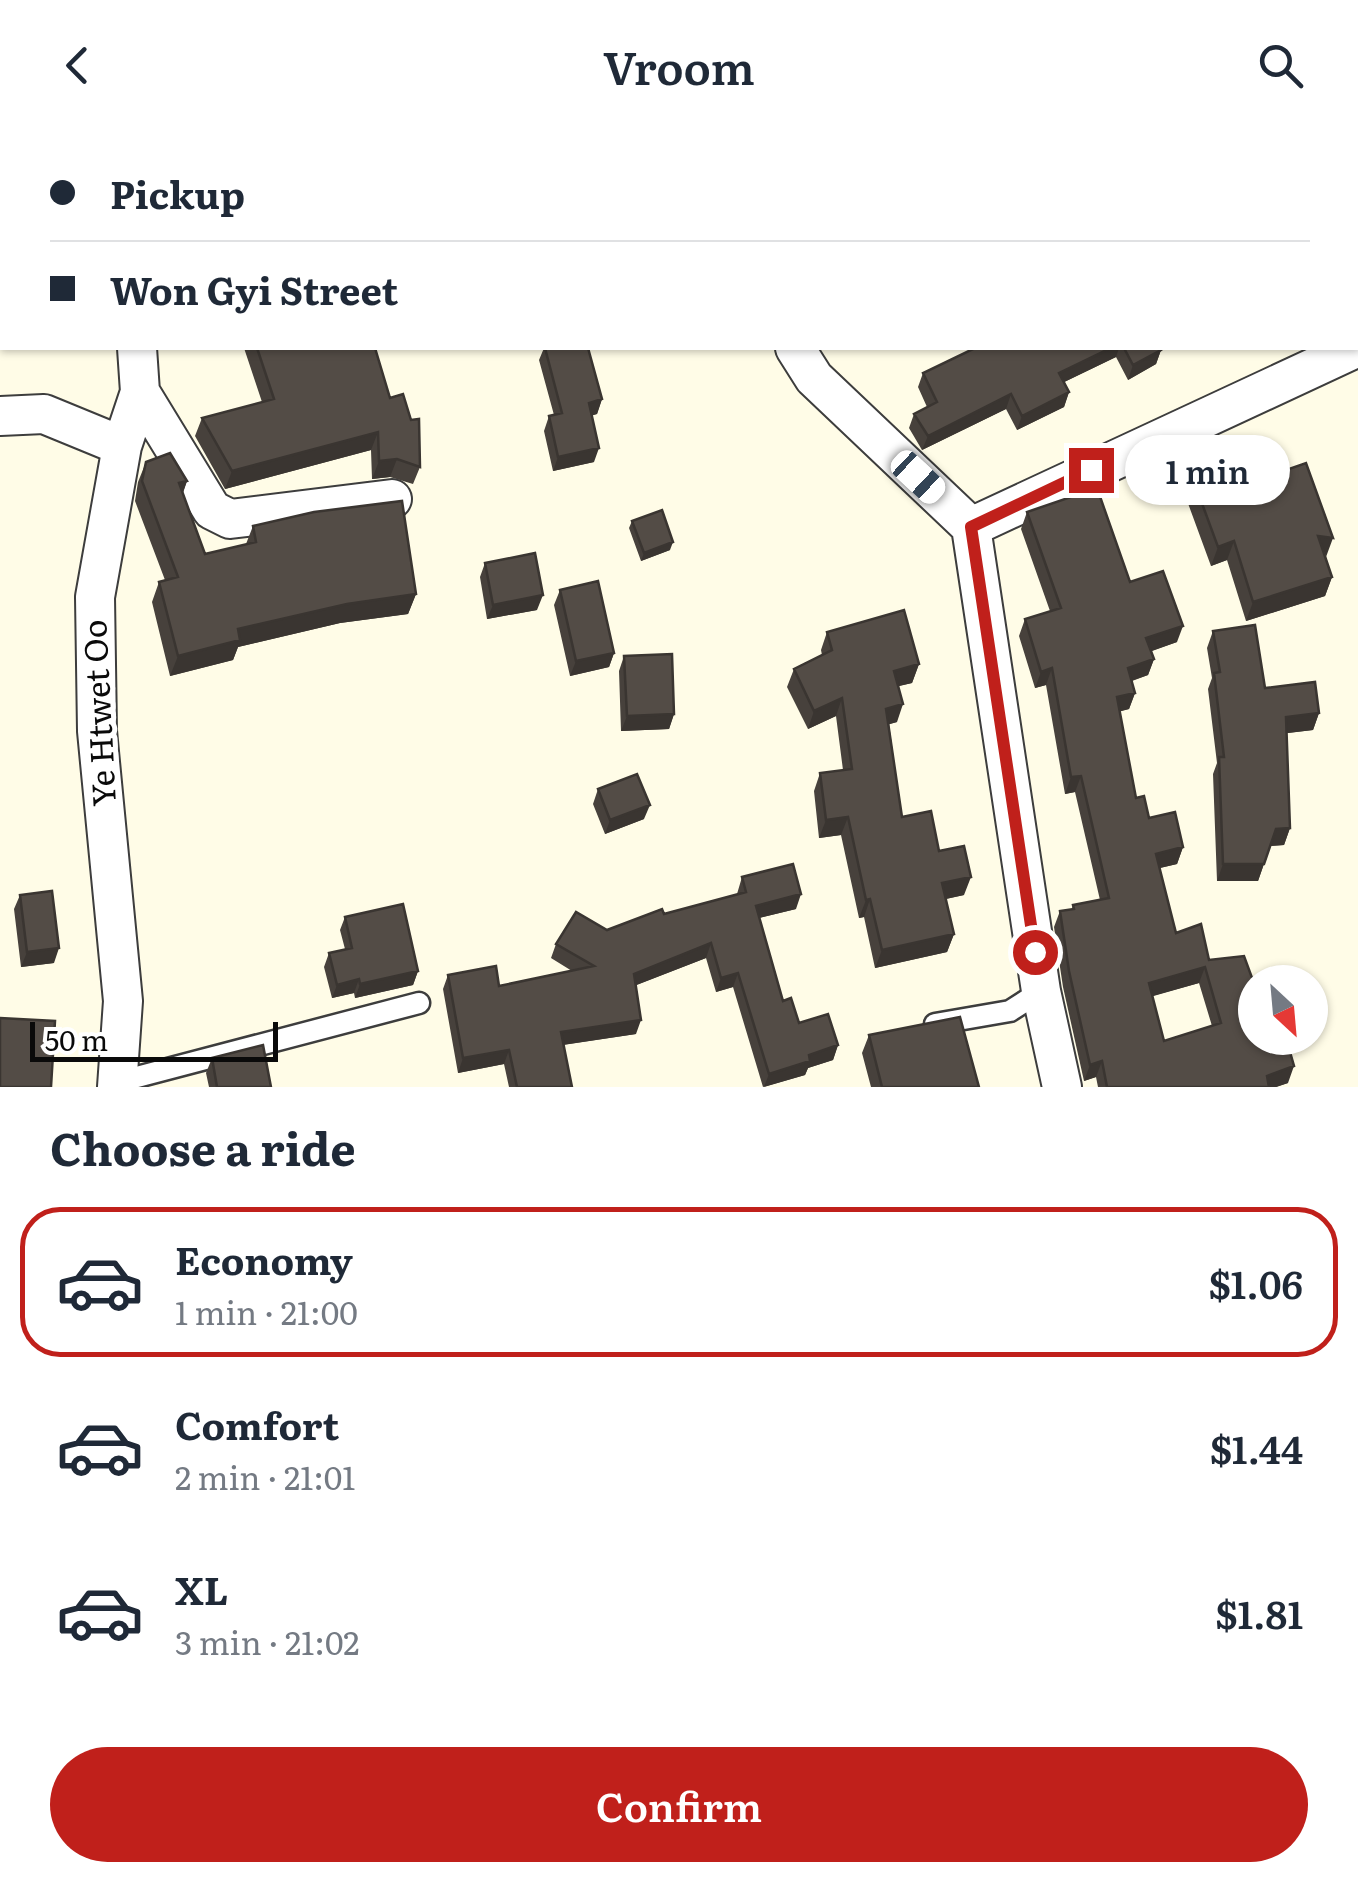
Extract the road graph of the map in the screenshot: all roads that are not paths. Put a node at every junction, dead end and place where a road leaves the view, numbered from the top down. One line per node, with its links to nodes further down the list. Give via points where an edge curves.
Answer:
1 (137, 350): 4 (street, Ye Htwet Oo)
2 (796, 350): 8 (street, via 814,378)
3 (1351, 350): 8 (street)
4 (140, 392): 6 (street, Ye Htwet Oo); 7 (street, via 212,510 230,519)
5 (0, 416): 6 (street, via 44,414)
6 (122, 446): 12 (street, Ye Htwet Oo, via 95,597 96,730 123,1001)
7 (392, 498)
8 (971, 527): 9 (street)
9 (1041, 991): 11 (lane, via 1010,1011); 13 (street)
10 (419, 1003): 12 (lane)
11 (916, 1027)
12 (118, 1085)
13 (1062, 1087)

